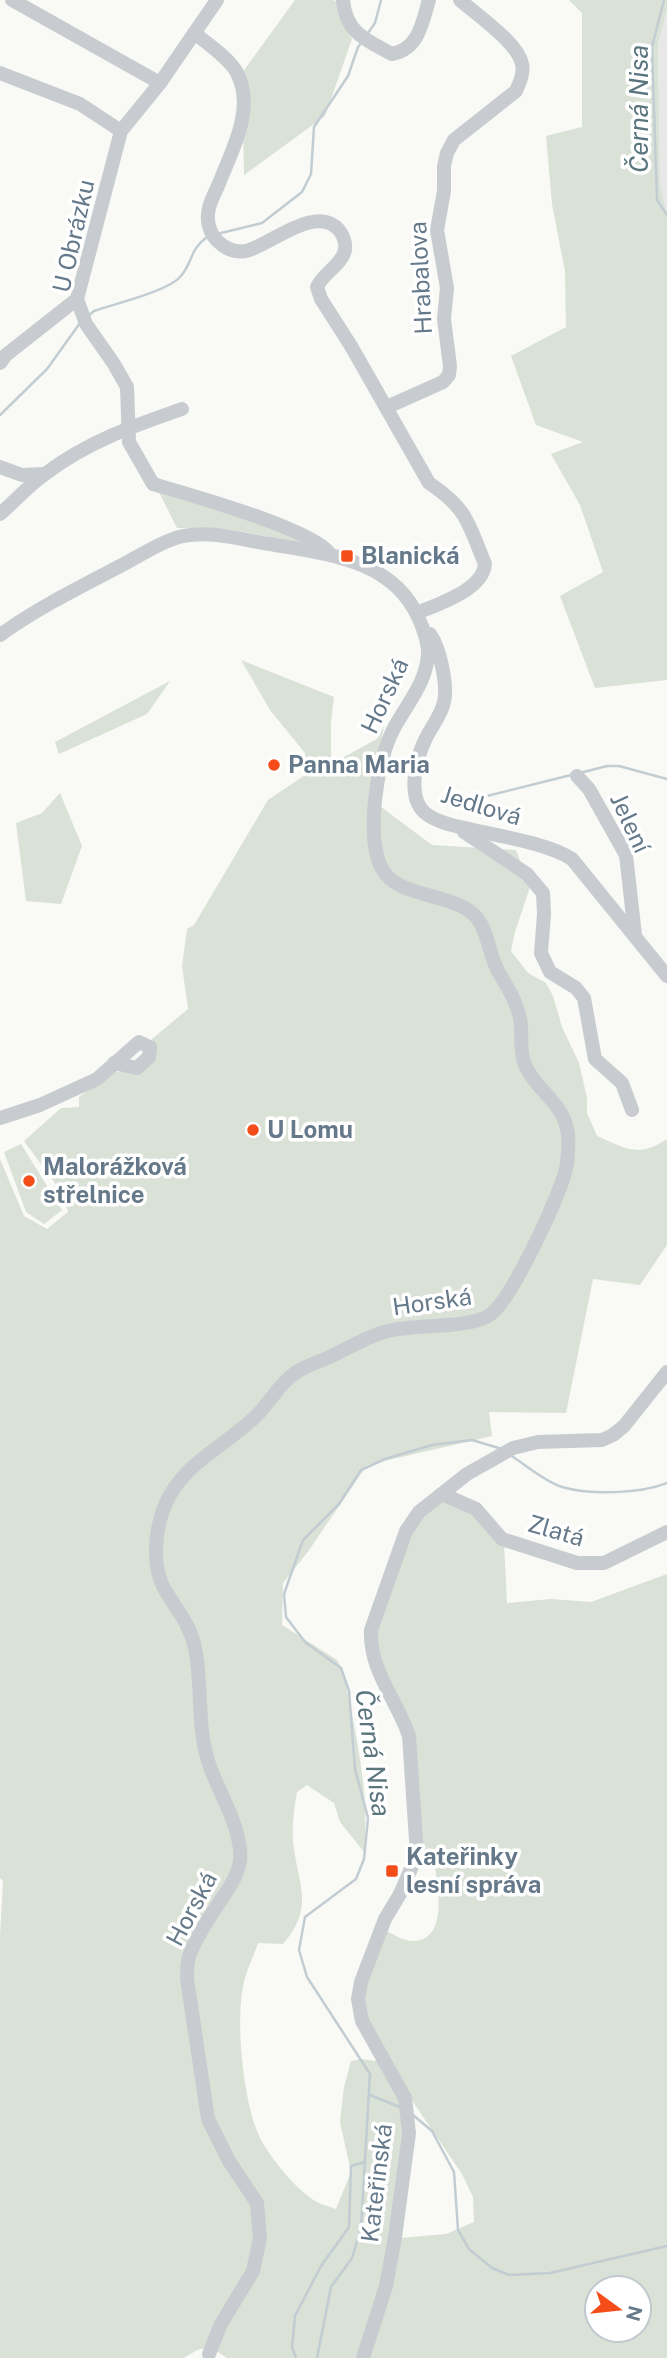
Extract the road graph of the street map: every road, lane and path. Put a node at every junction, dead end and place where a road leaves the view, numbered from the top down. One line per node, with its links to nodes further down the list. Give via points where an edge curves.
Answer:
1 (12, 0): 8 (street)
2 (218, 0): 6 (street)
3 (343, 0): 4 (street, via 352,29 392,54 404,51 414,41)
4 (429, 0)
5 (460, 0): 12 (street, Hrabalova, via 516,49 522,79 516,91 454,141 447,153 437,230 447,288 444,319 449,374 443,383)
6 (194, 33): 8 (street); 12 (street, via 237,73 244,101 240,130 208,211 209,229 220,244 246,251 287,230 316,222 337,227 346,246 342,258 317,287)
7 (0, 74): 9 (street, via 80,104)
8 (160, 83): 9 (street)
9 (121, 131): 10 (street, U Obrázku)
10 (77, 299): 11 (street); 14 (street, U Obrázku, via 86,324 127,387)
11 (0, 363)
12 (387, 407): 19 (street, via 429,483 462,509 485,564 478,581)
13 (182, 409): 14 (street)
14 (127, 428): 16 (street); 18 (street, U Obrázku, via 129,442 153,484 250,514 319,544)
15 (0, 467): 16 (street, via 22,475)
16 (44, 474): 17 (street)
17 (0, 514)
18 (330, 555): 19 (street, Horská, via 384,575 402,590); 20 (street, Horská, via 203,534 177,537)
19 (419, 619): 22 (street, Jedlová, via 433,637 446,693 423,744 416,797 429,816); 31 (street, Horská, via 428,650 426,667 383,754 375,804 377,857 388,878 463,907 481,923 495,965 513,995 524,1062 569,1131 565,1170 545,1225 491,1315 468,1324 384,1331 295,1373 261,1412 192,1466 165,1506 156,1550 161,1584 188,1624 196,1653 201,1729 209,1765 230,1812 241,1858 234,1879 189,1957 187,1979 208,2119 257,2203 260,2238 253,2271)
20 (0, 635)
21 (577, 776): 23 (street, Jelení, via 626,856)
22 (454, 826): 23 (street, Jedlová, via 572,859); 26 (street, via 527,874 542,893 541,953 550,972 584,998 595,1059 622,1083)
23 (635, 936): 24 (street, Jedlová)
24 (667, 976)
25 (114, 1063): 27 (street, via 97,1079)
26 (632, 1110)
27 (0, 1118)
28 (667, 1372): 29 (street, Kateřinská, via 624,1426 602,1440 538,1442 513,1448)
29 (442, 1494): 30 (street, Zlatá, via 476,1509 502,1539 577,1563 604,1563); 32 (street, Kateřinská, via 419,1512 406,1531 371,1630 375,1667 409,1736 417,1855 386,1919 358,1999 362,2021 405,2098 409,2133 386,2286)
30 (667, 1532)
31 (207, 2356)
32 (363, 2358)

